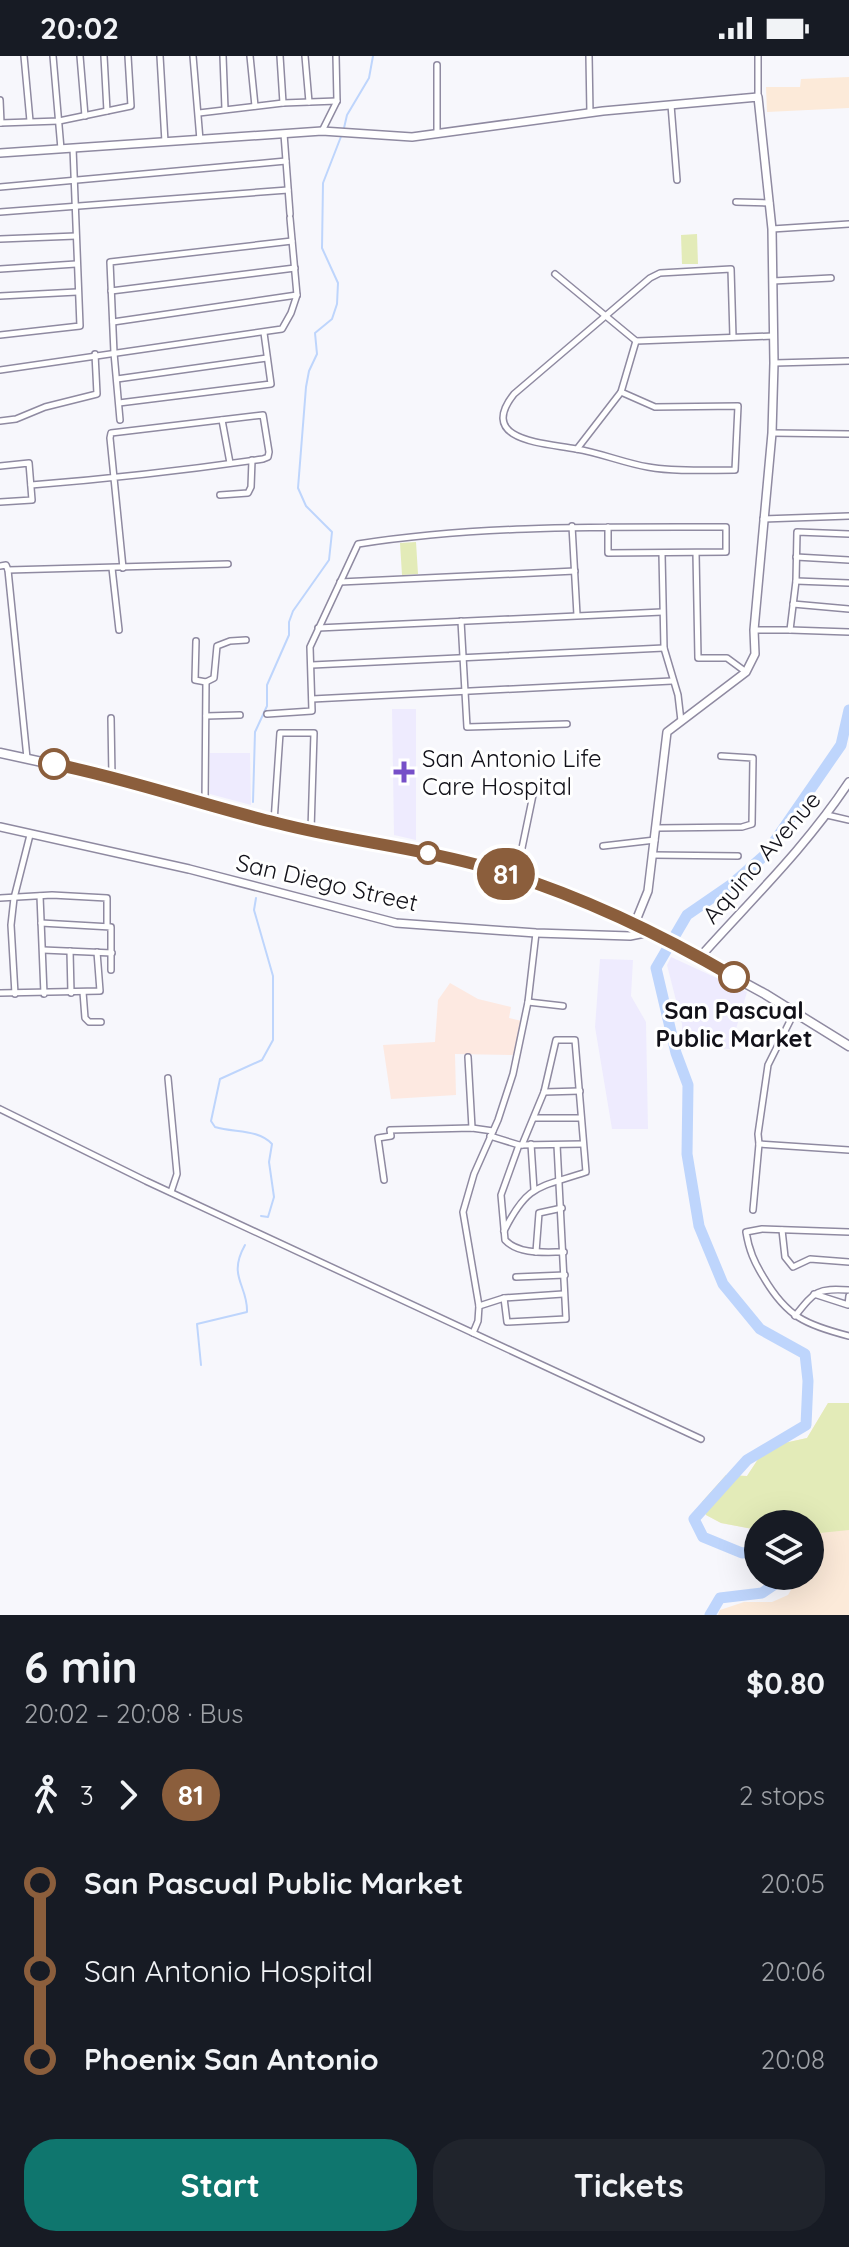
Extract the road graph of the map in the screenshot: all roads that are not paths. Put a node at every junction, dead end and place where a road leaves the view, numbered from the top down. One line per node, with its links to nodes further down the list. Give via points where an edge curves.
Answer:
1 (24, 56): 28 (street)
2 (53, 56): 29 (street)
3 (80, 56): 27 (street)
4 (104, 56): 24 (street)
5 (128, 56): 24 (street, via 131,106)
6 (160, 56): 35 (street)
7 (193, 56): 25 (street)
8 (223, 56): 23 (street)
9 (250, 56): 22 (street)
10 (280, 56): 20 (street)
11 (305, 56): 19 (street)
12 (336, 56): 18 (street)
13 (589, 56): 26 (street)
14 (758, 56): 16 (street)
15 (437, 65): 33 (street)
16 (758, 97): 21 (street); 45 (street)
17 (0, 100): 30 (street)
18 (337, 101): 19 (street); 31 (street)
19 (309, 102): 20 (street)
20 (283, 103): 22 (street)
21 (671, 105): 26 (street); 41 (street)
22 (255, 106): 23 (street)
23 (225, 109): 25 (street)
24 (107, 111): 27 (street)
25 (199, 113): 34 (street)
26 (590, 113): 33 (street)
27 (85, 116): 29 (street)
28 (30, 121): 29 (street); 30 (street)
29 (59, 121): 37 (street)
30 (1, 123)
31 (322, 131): 32 (street); 33 (street)
32 (284, 134): 34 (street); 39 (street)
33 (437, 135)
34 (200, 140): 35 (street)
35 (165, 142): 36 (street)
36 (73, 148): 37 (street); 40 (street)
37 (61, 149): 38 (street)
38 (0, 153)
39 (286, 161): 40 (street); 43 (street)
40 (75, 180): 42 (street); 46 (street)
41 (677, 180)
42 (0, 187)
43 (288, 190): 46 (street); 52 (street)
44 (736, 202): 45 (street)
45 (770, 203): 49 (street)
46 (76, 207): 47 (street); 50 (street)
47 (0, 212)
48 (849, 224): 49 (street)
49 (772, 229): 58 (street)
50 (76, 236): 51 (street); 53 (street)
51 (0, 239)
52 (292, 241): 54 (street); 59 (street, via 110,262)
53 (76, 264): 55 (street); 60 (street)
54 (295, 268): 59 (street); 61 (street)
55 (0, 269)
56 (555, 274): 63 (street)
57 (831, 278): 58 (street)
58 (773, 281): 67 (street)
59 (111, 291): 64 (street)
60 (77, 292): 62 (street); 66 (street, via 80,326)
61 (297, 295): 64 (street); 65 (street, via 282,329)
62 (0, 296)
63 (606, 317): 68 (street, via 660,273 731,269); 69 (street); 84 (street, via 514,394 503,416 505,425 525,441)
64 (113, 322): 70 (street)
65 (264, 333): 70 (street); 72 (street)
66 (0, 335)
67 (773, 336): 68 (street); 74 (street)
68 (733, 337): 69 (street)
69 (636, 341): 77 (street)
70 (114, 353): 71 (street); 76 (street)
71 (95, 354): 75 (street); 81 (street, via 97,394)
72 (267, 358): 76 (street); 78 (street, via 271,384)
73 (849, 361): 74 (street)
74 (774, 363): 82 (street)
75 (0, 370)
76 (117, 379): 78 (street)
77 (621, 392): 84 (street); 84 (street, via 655,407 738,406 735,470 650,468)
78 (119, 403): 79 (street)
79 (120, 420)
80 (222, 420): 85 (street, via 263,415 269,455); 86 (street); 88 (street, via 111,433)
81 (0, 421)
82 (772, 433): 83 (street); 94 (street)
83 (849, 434)
84 (577, 449)
85 (252, 460): 86 (street); 90 (street, via 248,493)
86 (230, 463): 88 (street)
87 (0, 466): 89 (street, via 29,463)
88 (113, 476): 89 (street); 106 (street)
89 (31, 485): 91 (street, via 32,500)
90 (220, 495)
91 (0, 502)
92 (849, 516): 93 (street)
93 (800, 518): 94 (street); 97 (street)
94 (763, 519): 119 (street)
95 (572, 526): 96 (street); 108 (street); 110 (street, via 358,544)
96 (608, 527): 99 (street, via 726,527 726,552); 100 (street, via 608,553)
97 (797, 532): 98 (street); 101 (street)
98 (849, 534)
99 (696, 553): 100 (street); 127 (street, via 698,658 727,658)
100 (662, 554): 114 (street)
101 (796, 557): 102 (street); 109 (street)
102 (849, 560)
103 (228, 564): 106 (street)
104 (0, 566): 107 (street)
105 (112, 568): 106 (street); 107 (street); 118 (street)
106 (123, 568)
107 (8, 570): 140 (street)
108 (575, 571): 110 (street); 115 (street)
109 (796, 581): 111 (street); 112 (street)
110 (339, 582): 117 (street)
111 (849, 583)
112 (793, 604): 113 (street); 120 (street)
113 (849, 609)
114 (662, 612): 115 (street); 124 (street)
115 (577, 615): 116 (street)
116 (461, 621): 117 (street); 125 (street)
117 (318, 628): 126 (street, via 310,647)
118 (119, 630)
119 (754, 630): 120 (street); 127 (street, via 755,654)
120 (790, 630): 121 (street)
121 (849, 632)
122 (246, 640): 129 (street, via 217,646 216,674)
123 (196, 641): 129 (street, via 195,680)
124 (664, 648): 125 (street); 128 (street)
125 (463, 657): 126 (street); 130 (street)
126 (312, 665): 131 (street)
127 (746, 672): 136 (street)
128 (672, 681): 130 (street); 136 (street)
129 (206, 682): 134 (street)
130 (464, 691): 131 (street); 137 (street, via 467,727)
131 (312, 699): 132 (street, via 312,711)
132 (267, 714)
133 (240, 715): 134 (street)
134 (206, 716): 144 (street)
135 (111, 718): 141 (street)
136 (681, 721): 149 (street, via 667,732)
137 (567, 724)
138 (0, 753): 140 (main road)
139 (721, 756): 149 (street, via 753,758 752,824)
140 (27, 758): 141 (main road)
141 (112, 777): 144 (main road)
142 (849, 782): 145 (street, Aquino Avenue)
143 (533, 795): 156 (street)
144 (205, 804): 147 (main road)
145 (827, 815): 146 (street); 169 (street, Aquino Avenue)
146 (849, 820)
147 (274, 822): 150 (main road); 150 (street, via 280,733 314,733)
148 (0, 827): 151 (street, San Diego Street)
149 (657, 828): 152 (street)
150 (311, 831): 156 (main road, via 402,847)
151 (30, 835): 159 (street); 164 (street, San Diego Street, via 189,869 396,923)
152 (655, 840): 153 (street); 154 (street)
153 (603, 846)
154 (653, 855): 155 (street); 161 (street, via 648,891)
155 (738, 856)
156 (516, 877): 161 (main road)
157 (40, 896): 159 (street); 160 (street); 162 (street, via 107,898)
158 (0, 898): 159 (street)
159 (14, 898): 174 (street)
160 (41, 923): 162 (street); 165 (street)
161 (635, 923): 163 (main road)
162 (107, 926): 168 (street, via 113,929)
163 (650, 932): 164 (street, San Diego Street); 169 (main road)
164 (536, 933): 176 (street)
165 (43, 950): 166 (street); 175 (street)
166 (70, 951): 167 (street); 173 (street)
167 (97, 952): 168 (street); 171 (street, via 100,991)
168 (112, 953): 170 (street)
169 (700, 957): 178 (main road)
170 (111, 970)
171 (83, 992): 173 (street); 179 (street, via 85,1018)
172 (0, 993): 174 (street)
173 (71, 993): 175 (street)
174 (15, 994): 175 (street)
175 (44, 994)
176 (528, 1002): 177 (street); 189 (street, via 513,1074)
177 (563, 1006)
178 (794, 1013): 180 (main road); 192 (street, via 768,1065)
179 (101, 1022)
180 (849, 1046)
181 (468, 1057): 188 (street)
182 (168, 1078): 199 (street, via 177,1174)
183 (580, 1091): 184 (street); 184 (street, via 575,1040 556,1040); 187 (street)
184 (544, 1092): 186 (street)
185 (0, 1109): 199 (street)
186 (534, 1118): 187 (street); 193 (street)
187 (581, 1118): 191 (street)
188 (472, 1128): 189 (street); 196 (street, via 390,1130 391,1136 378,1138)
189 (492, 1133): 193 (street); 214 (street, via 463,1212)
190 (531, 1144): 193 (street); 194 (street); 198 (street)
191 (583, 1144): 194 (street); 197 (street, via 586,1172)
192 (759, 1144): 195 (street); 201 (street)
193 (521, 1145): 203 (street, via 501,1195)
194 (557, 1145): 197 (street)
195 (849, 1150)
196 (384, 1180)
197 (560, 1181): 198 (street); 200 (street)
198 (534, 1190): 203 (street, via 517,1204)
199 (171, 1192): 216 (street)
200 (562, 1208): 205 (street, via 539,1213); 206 (street)
201 (753, 1210)
202 (782, 1230): 204 (street); 207 (street, via 785,1257 793,1267 810,1259); 215 (street, via 746,1232 760,1273)
203 (504, 1231): 205 (street, via 508,1244)
204 (849, 1232)
205 (536, 1252): 206 (street)
206 (564, 1252): 208 (street)
207 (849, 1262)
208 (565, 1275): 209 (street); 211 (street)
209 (516, 1277)
210 (849, 1293): 212 (street, via 823,1288); 212 (street, via 848,1305)
211 (563, 1294): 213 (street); 213 (street, via 566,1319 507,1322)
212 (813, 1294): 215 (street)
213 (504, 1298): 214 (street)
214 (479, 1306): 216 (street)
215 (795, 1316): 217 (street)
216 (473, 1333): 218 (street)
217 (849, 1336)
218 (701, 1439)

